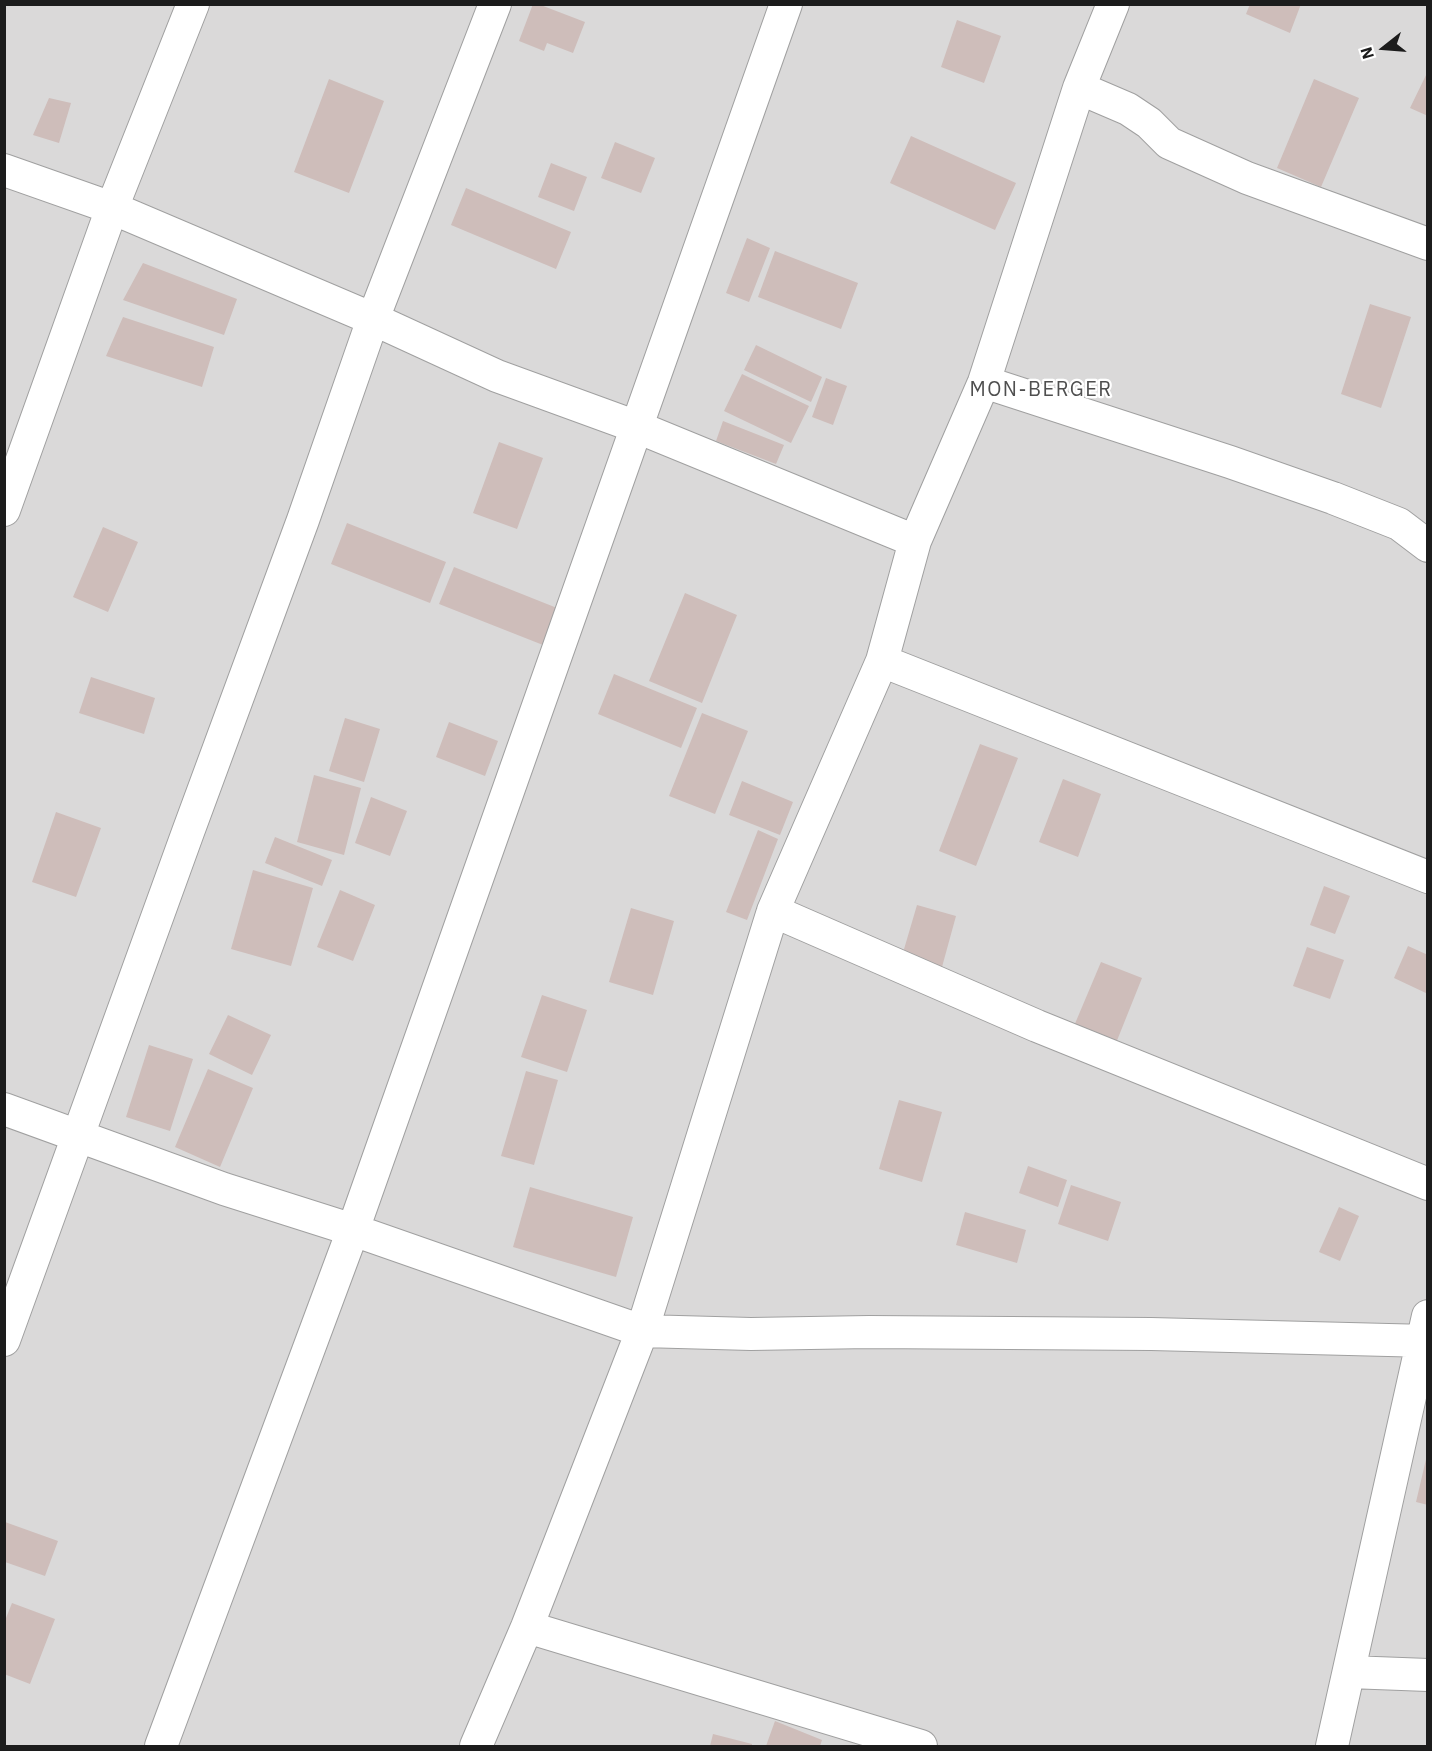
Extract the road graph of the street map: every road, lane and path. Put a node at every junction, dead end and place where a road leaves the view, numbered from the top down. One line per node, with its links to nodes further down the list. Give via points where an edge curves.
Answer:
1 (193, 4): 7 (street)
2 (495, 4): 9 (street)
3 (786, 4): 11 (street)
4 (1113, 4): 5 (street)
5 (1079, 88): 8 (street, via 1128,109 1169,143 1247,178); 10 (street)
6 (4, 170): 7 (street)
7 (112, 208): 9 (street); 12 (street)
8 (1428, 244)
9 (373, 319): 11 (street, via 497,376); 19 (street)
10 (984, 382): 13 (street); 14 (street, via 1333,498 1399,524)
11 (637, 427): 13 (street); 21 (street)
12 (4, 510)
13 (915, 541): 15 (street)
14 (1428, 546)
15 (882, 661): 16 (street); 17 (street)
16 (1428, 877)
17 (773, 911): 20 (street, via 1037,1026); 22 (street)
18 (4, 1108): 19 (street)
19 (79, 1137): 21 (street); 24 (street)
20 (1428, 1184)
21 (353, 1230): 22 (street); 28 (street)
22 (642, 1330): 23 (street, via 751,1334); 25 (street)
23 (1426, 1333): 26 (street)
24 (4, 1340)
25 (527, 1627): 29 (street); 30 (street)
26 (1349, 1672): 27 (street); 31 (street)
27 (1428, 1675)
28 (161, 1746)
29 (476, 1746)
30 (921, 1746)
31 (1332, 1746)

